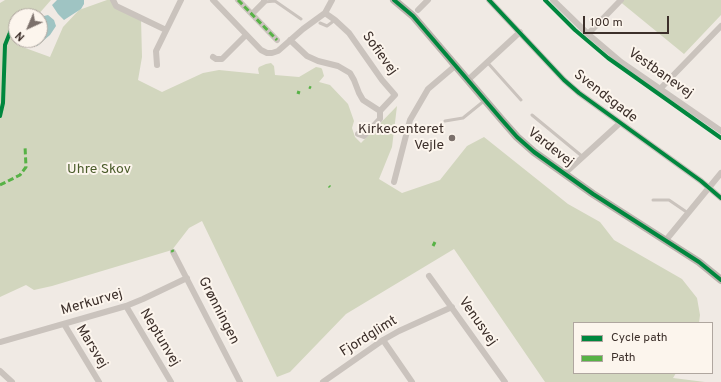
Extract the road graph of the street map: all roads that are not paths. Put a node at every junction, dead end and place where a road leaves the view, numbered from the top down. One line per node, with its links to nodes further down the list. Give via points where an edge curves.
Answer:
1 (113, 0): 19 (street, via 116,6)
2 (181, 0): 19 (street)
3 (212, 0): 22 (street)
4 (238, 0): 14 (street)
5 (332, 0): 13 (street)
6 (394, 0): 28 (street, Vardevej, via 413,16)
7 (428, 0): 12 (street)
8 (489, 0): 20 (street, Svendsgade)
9 (553, 0): 21 (street, Vestbanevej)
10 (621, 0): 21 (street)
11 (264, 1): 14 (street); 15 (lane, via 275,2)
12 (418, 10)
13 (325, 13): 16 (street, Sofievej); 24 (street)
14 (252, 14): 23 (street)
15 (301, 19)
16 (335, 20): 17 (lane, via 327,26); 33 (street, Sofievej, via 349,33 395,95)
17 (320, 23)
18 (721, 26): 30 (street)
19 (166, 30): 27 (street, via 156,51)
20 (520, 32): 26 (street); 36 (street, Svendsgade, via 564,80)
21 (588, 34): 30 (street, Vestbanevej, via 621,62)
22 (246, 35): 24 (street, via 267,53 278,51); 25 (street, via 222,59)
23 (276, 40)
24 (290, 40): 33 (street, via 307,56 318,62 338,66 350,74 363,100)
25 (213, 57)
26 (487, 62): 29 (street); 32 (lane)
27 (158, 65)
28 (455, 66): 29 (street, Vardevej); 42 (street, via 428,89 410,120)
29 (468, 80): 31 (street, Vardevej)
30 (660, 89): 37 (street, Vestbanevej)
31 (485, 100): 35 (lane, via 463,118); 41 (street, Vardevej, via 517,137)
32 (521, 100)
33 (380, 111): 38 (street, Sofievej, via 380,119 364,136)
34 (532, 115): 39 (lane)
35 (445, 121)
36 (620, 123): 39 (street); 43 (street, Svendsgade)
37 (721, 131)
38 (358, 134)
39 (583, 157): 41 (street)
40 (721, 173): 43 (street)
41 (564, 174): 47 (street, Vardevej)
42 (394, 182)
43 (709, 187): 44 (street, Svendsgade); 46 (street)
44 (721, 198)
45 (653, 200): 46 (lane, via 669,200)
46 (688, 212): 47 (street)
47 (666, 240): 51 (street, Vardevej)
48 (173, 252): 50 (street, Grønningen)
49 (429, 276): 53 (street, Venusvej)
50 (187, 278): 52 (street, Merkurvej); 61 (street, Grønningen)
51 (721, 280)
52 (126, 306): 54 (street, Merkurvej); 60 (street, Neptunvej)
53 (452, 307): 55 (street, Fjordglimt); 64 (street, Venusvej)
54 (64, 324): 56 (street, Merkurvej); 59 (street, Marsvej)
55 (383, 340): 62 (street, Fjordglimt); 63 (street)
56 (0, 342)
57 (0, 371): 58 (street)
58 (12, 382)
59 (99, 382)
60 (171, 382)
61 (240, 382)
62 (323, 382)
63 (412, 382)
64 (505, 382)

